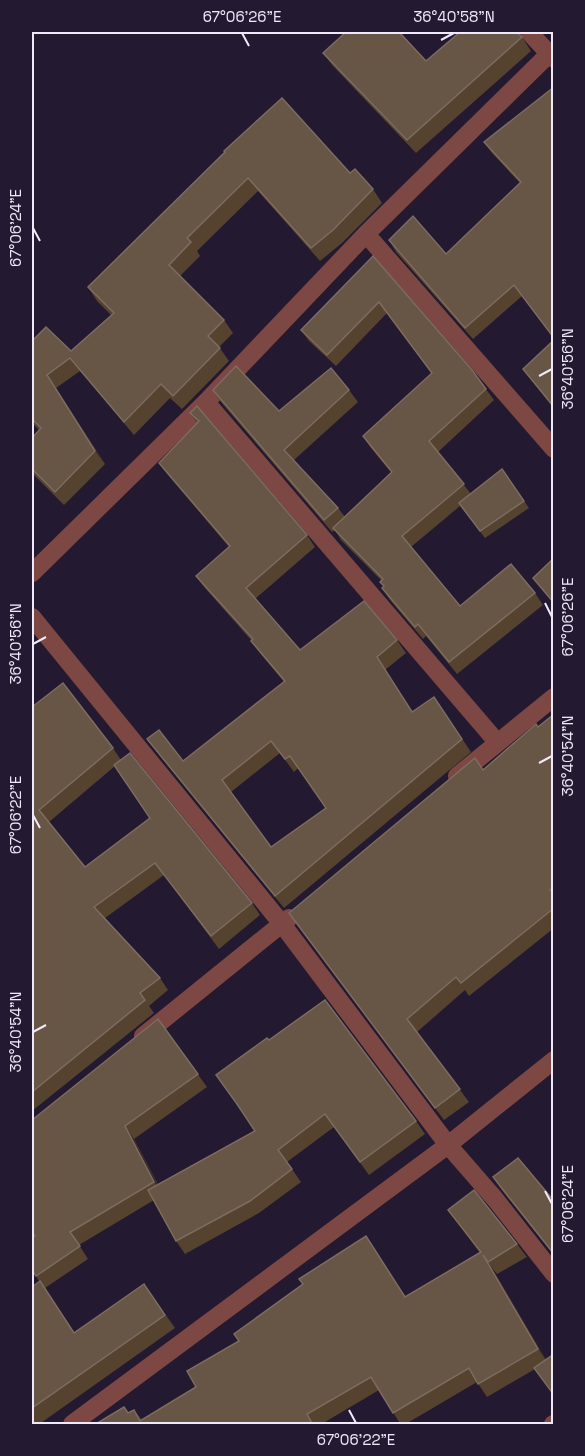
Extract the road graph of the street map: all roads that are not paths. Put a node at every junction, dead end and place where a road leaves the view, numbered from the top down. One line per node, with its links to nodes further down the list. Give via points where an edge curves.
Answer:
1 (529, 32): 2 (street)
2 (551, 56): 3 (street)
3 (366, 234): 4 (street); 5 (street)
4 (206, 402): 6 (street); 9 (street)
5 (554, 449)
6 (32, 573)
7 (32, 617): 12 (street)
8 (554, 697): 9 (street)
9 (497, 742): 10 (street)
10 (443, 788)
11 (300, 909): 12 (street)
12 (282, 924): 13 (street); 15 (street)
13 (133, 1043)
14 (554, 1060): 15 (street)
15 (448, 1145): 16 (street); 17 (street)
16 (554, 1274)
17 (72, 1425)

